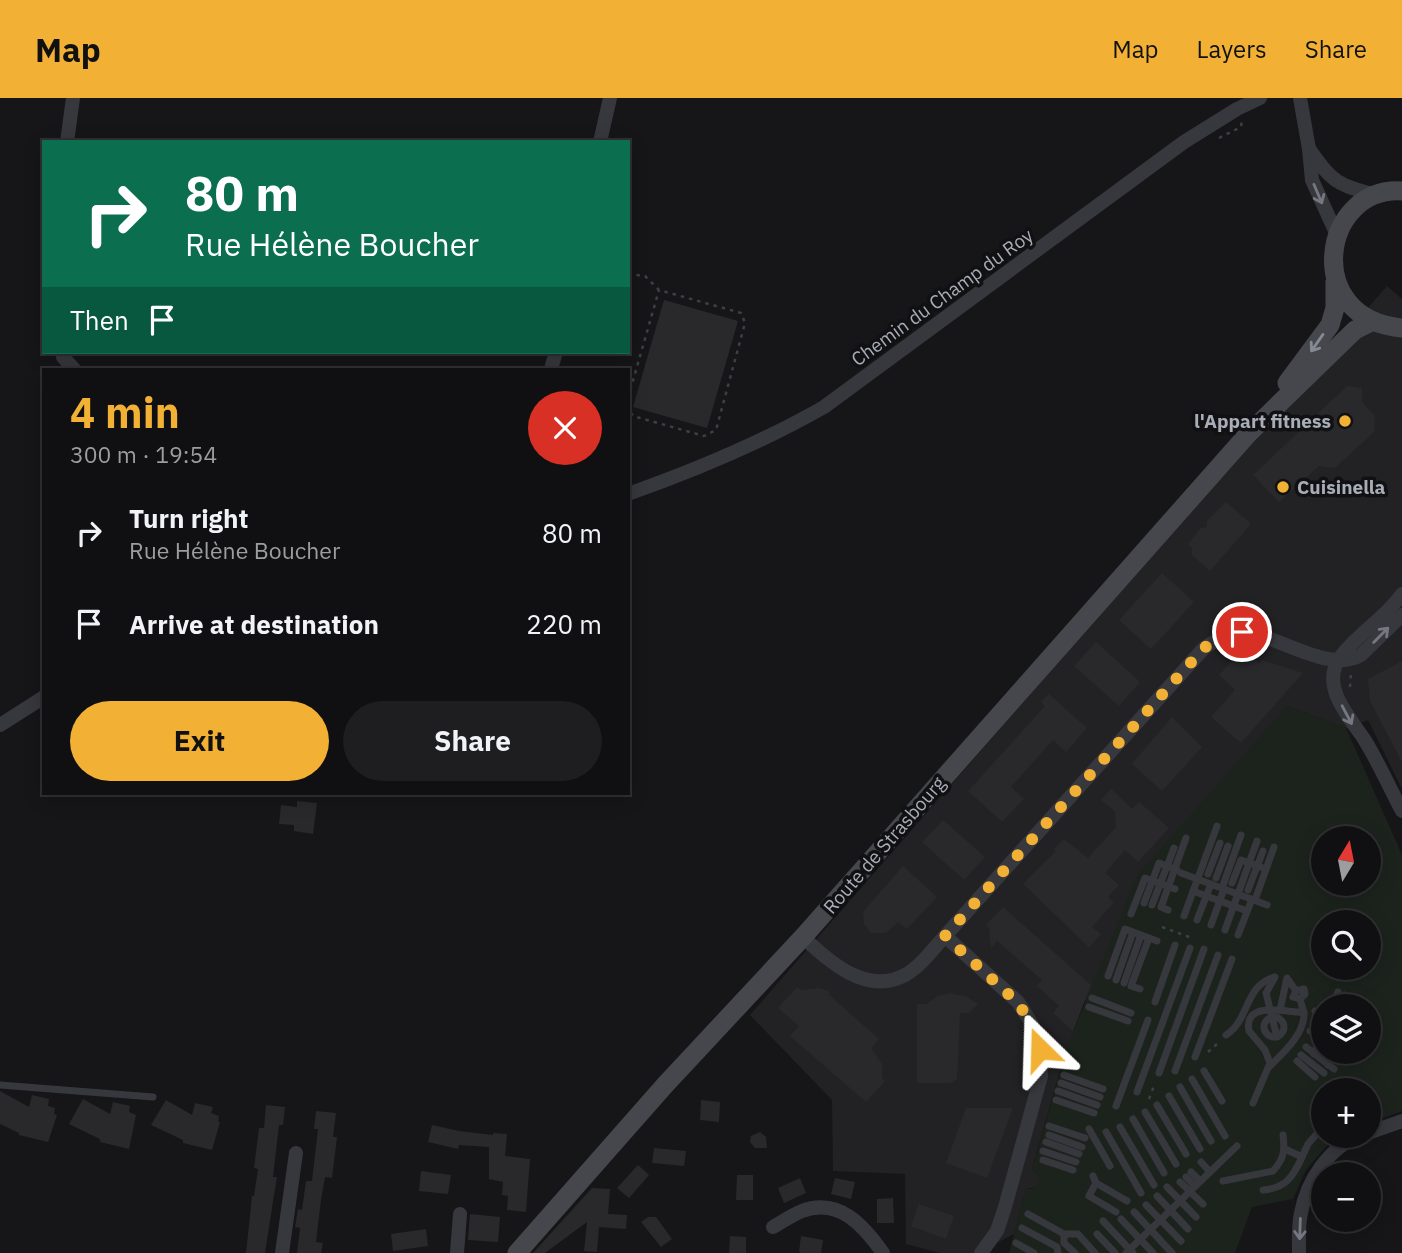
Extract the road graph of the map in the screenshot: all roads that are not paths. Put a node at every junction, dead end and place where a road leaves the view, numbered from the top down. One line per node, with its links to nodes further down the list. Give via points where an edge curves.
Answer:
1 (73, 98): 5 (street)
2 (610, 98): 6 (street)
3 (1260, 98): 17 (street, Chemin du Champ du Roy, via 1184,142 824,407 698,469)
4 (1300, 98): 7 (street)
5 (67, 140)
6 (600, 140)
7 (1310, 149): 9 (street, via 1326,174 1343,187); 10 (street, one-way to 10, via 1312,180)
8 (1402, 191): 9 (main road)
9 (1376, 195): 10 (main road, via 1359,205)
10 (1337, 235): 11 (main road, Route de Strasbourg)
11 (1335, 280): 12 (main road, via 1343,297); 16 (main road, Route de Strasbourg, one-way to 16, via 1335,308 1329,325)
12 (1371, 322): 13 (main road); 16 (main road, Route de Strasbourg, via 1355,330)
13 (1402, 328)
14 (63, 354): 15 (street)
15 (73, 368)
16 (1248, 434): 61 (main road, Route de Strasbourg)
17 (630, 493)
18 (1402, 594): 20 (street)
19 (1402, 615): 20 (street, one-way to 19)
20 (1356, 651): 21 (street); 22 (street, via 1353,660)
21 (1306, 652): 22 (street); 23 (street); 60 (street, via 1242,632 1221,637 1204,648)
22 (1338, 660): 23 (street)
23 (1334, 685): 26 (street, one-way to 26, via 1350,723 1363,737)
24 (42, 698): 25 (street)
25 (0, 725)
26 (1402, 811)
27 (1217, 826): 31 (lane)
28 (1241, 835): 31 (lane)
29 (1186, 838): 37 (lane)
30 (1257, 841): 35 (lane)
31 (1224, 844): 38 (lane); 39 (lane); 42 (lane)
32 (1274, 847): 36 (lane)
33 (1174, 848): 37 (lane)
34 (1263, 850): 35 (lane)
35 (1253, 864): 36 (lane); 40 (lane, via 1241,860); 43 (lane); 45 (lane)
36 (1266, 869): 47 (lane)
37 (1176, 870): 39 (lane); 41 (lane); 41 (lane, via 1159,863)
38 (1212, 878): 39 (lane); 42 (lane); 46 (lane)
39 (1197, 879): 44 (lane)
40 (1232, 883)
41 (1164, 885): 49 (lane); 52 (lane, via 1161,907); 54 (lane, via 1145,878)
42 (1223, 888): 45 (lane); 48 (lane)
43 (1248, 890)
44 (1193, 891): 46 (lane); 55 (lane)
45 (1238, 894): 47 (lane); 51 (lane)
46 (1206, 896): 48 (lane); 56 (lane)
47 (1253, 899): 50 (lane); 53 (lane)
48 (1220, 901): 51 (lane); 57 (lane)
49 (1148, 904)
50 (1267, 905)
51 (1234, 906): 53 (lane); 58 (lane)
52 (1168, 910)
53 (1247, 911): 59 (lane)
54 (1132, 914)
55 (1184, 916)
56 (1197, 920)
57 (1211, 925)
58 (1224, 930)
59 (1238, 935)
60 (945, 936): 61 (street, via 922,961 895,979 856,977 834,966); 163 (street, via 1017,1002 1032,1024 1040,1049 1041,1076 1009,1195 997,1231)
61 (803, 937): 161 (main road, Route de Strasbourg)
62 (1175, 945): 76 (lane)
63 (1190, 948): 98 (lane)
64 (1204, 949): 93 (lane)
65 (1218, 955): 92 (lane)
66 (1133, 959): 66 (lane, via 1125,929 1145,937); 68 (lane); 71 (lane); 72 (lane, via 1131,986)
67 (1232, 959): 88 (lane)
68 (1108, 976)
69 (1275, 977): 70 (lane); 73 (lane); 74 (lane, via 1258,985)
70 (1287, 978): 78 (lane); 80 (lane)
71 (1120, 981)
72 (1140, 989)
73 (1266, 993): 74 (lane); 81 (lane)
74 (1250, 996): 84 (lane, via 1239,1024)
75 (1092, 998): 79 (lane)
76 (1155, 1002)
77 (1089, 1007): 83 (lane)
78 (1280, 1010): 80 (lane); 81 (lane)
79 (1131, 1013)
80 (1304, 1013): 90 (lane, via 1298,1034)
81 (1270, 1014): 85 (lane); 90 (lane, via 1254,1012 1248,1027 1265,1050)
82 (1148, 1020): 105 (lane)
83 (1128, 1021)
84 (1226, 1035)
85 (1277, 1037)
86 (1306, 1047): 87 (lane)
87 (1311, 1051)
88 (1195, 1057)
89 (1311, 1061): 94 (lane, via 1299,1058)
90 (1269, 1068): 103 (lane)
91 (1204, 1071): 102 (lane)
92 (1175, 1072)
93 (1159, 1073)
94 (1315, 1077)
95 (1192, 1079): 115 (lane)
96 (0, 1085): 100 (lane)
97 (1180, 1087): 116 (lane)
98 (1137, 1092)
99 (1169, 1096): 120 (lane)
100 (153, 1097)
101 (1099, 1101): 101 (lane, via 1060,1087)
102 (1222, 1101)
103 (1254, 1104)
104 (1157, 1105): 124 (lane)
105 (1116, 1106)
106 (1145, 1112): 127 (lane)
107 (1133, 1119): 130 (lane)
108 (1402, 1121): 111 (street)
109 (1049, 1126): 123 (lane)
110 (1121, 1127): 132 (lane)
111 (1381, 1128)
112 (1088, 1129): 128 (lane)
113 (1107, 1132): 136 (lane)
114 (1283, 1135): 121 (lane)
115 (1225, 1136)
116 (1211, 1141)
117 (1311, 1141): 125 (lane)
118 (1237, 1146): 129 (lane)
119 (1340, 1148): 171 (street, one-way to 171, via 1318,1170 1309,1189 1300,1214)
120 (1199, 1149)
121 (1285, 1149): 125 (lane); 131 (lane, via 1273,1171)
122 (296, 1153): 159 (street)
123 (1079, 1154): 123 (lane, via 1045,1147)
124 (1185, 1154)
125 (1302, 1157): 135 (lane, via 1285,1185)
126 (1201, 1162): 129 (lane)
127 (1175, 1164)
128 (1110, 1166)
129 (1210, 1172): 133 (lane)
130 (1164, 1173)
131 (1223, 1181)
132 (1154, 1185)
133 (1195, 1186): 133 (lane, via 1186,1177); 138 (lane); 140 (lane)
134 (1167, 1187): 138 (lane)
135 (1263, 1190)
136 (1140, 1193)
137 (1157, 1196): 142 (lane)
138 (1180, 1200): 142 (lane); 146 (lane)
139 (1127, 1201): 155 (lane, via 1094,1180 1088,1196 1119,1216)
140 (1203, 1205)
141 (1146, 1206): 147 (lane)
142 (1170, 1210): 147 (lane); 152 (lane)
143 (1134, 1212): 151 (lane)
144 (460, 1214): 160 (street)
145 (1028, 1214): 153 (lane)
146 (1196, 1217)
147 (1160, 1220): 151 (lane); 156 (lane)
148 (1103, 1221): 158 (lane)
149 (773, 1227): 162 (street, via 804,1210 838,1210 855,1220)
150 (1022, 1227): 165 (lane, via 1057,1247)
151 (1150, 1230): 155 (lane); 170 (lane)
152 (1188, 1230)
153 (1064, 1234): 166 (lane, via 1064,1242); 167 (lane, via 1078,1234)
154 (1097, 1234): 168 (lane)
155 (1140, 1239): 158 (lane); 169 (lane)
156 (1181, 1241)
157 (1016, 1243): 164 (lane)
158 (1129, 1252)
159 (282, 1253)
160 (457, 1253)
161 (517, 1253)
162 (883, 1253)
163 (981, 1253)
164 (1034, 1253)
165 (1058, 1253)
166 (1074, 1253)
167 (1095, 1253)
168 (1115, 1253)
169 (1153, 1253)
170 (1172, 1253)
171 (1299, 1253)

